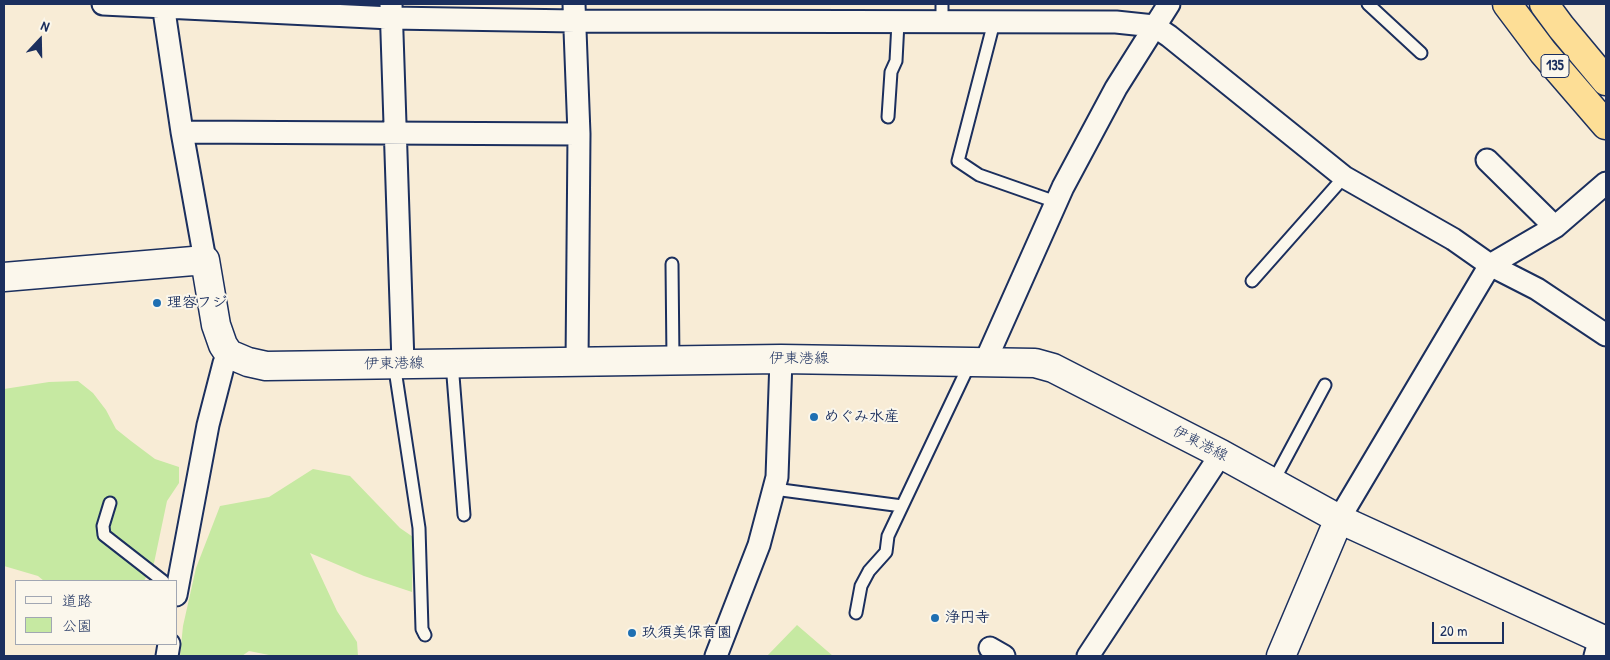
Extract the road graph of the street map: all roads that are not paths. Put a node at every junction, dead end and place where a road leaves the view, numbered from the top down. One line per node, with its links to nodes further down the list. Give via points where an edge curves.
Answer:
1 (103, 4): 6 (street)
2 (1169, 4): 13 (street)
3 (1368, 4): 14 (lane)
4 (1508, 4): 17 (highway, 135, via 1543,52)
5 (1544, 4): 15 (highway, 135)
6 (163, 5): 7 (street); 18 (street)
7 (391, 11): 8 (street); 19 (street)
8 (574, 12): 9 (street); 20 (street)
9 (809, 12): 11 (street)
10 (942, 13): 11 (street); 12 (street)
11 (898, 22): 16 (lane)
12 (994, 22): 13 (street, via 1116,22); 24 (lane, via 958,161 978,175)
13 (1154, 26): 22 (street); 24 (street, via 1116,88)
14 (1421, 53)
15 (1606, 81)
16 (888, 117)
17 (1606, 125)
18 (182, 132): 19 (street); 26 (street)
19 (395, 132): 20 (street); 36 (street)
20 (579, 134): 37 (street)
21 (1487, 160): 25 (street)
22 (1344, 177): 28 (street, via 1453,239); 30 (lane)
23 (1606, 184): 25 (street)
24 (1056, 202): 35 (street)
25 (1555, 227): 28 (street)
26 (204, 260): 29 (main road); 32 (main road, via 216,325)
27 (672, 264): 34 (lane)
28 (1490, 265): 31 (street, via 1537,289); 46 (street)
29 (4, 277)
30 (1252, 281)
31 (1606, 335)
32 (229, 354): 36 (main road, 伊東港線, via 266,366); 48 (street, via 208,425)
33 (781, 359): 34 (main road, 伊東港線); 35 (main road, 伊東港線); 42 (street)
34 (673, 360): 37 (main road, 伊東港線)
35 (978, 361): 40 (main road, 伊東港線, via 1036,363 1053,368); 44 (lane)
36 (398, 363): 38 (main road, 伊東港線); 50 (lane, via 419,528 422,629)
37 (577, 363): 38 (main road, 伊東港線)
38 (452, 364): 45 (lane)
39 (1325, 385): 41 (lane)
40 (1221, 454): 41 (main road, 伊東港線); 53 (street)
41 (1273, 482): 46 (main road, 伊東港線)
42 (774, 489): 44 (lane); 52 (street, via 759,545)
43 (110, 504): 47 (lane, via 103,526 104,535)
44 (902, 506): 49 (lane, via 888,536 886,552 861,586)
45 (464, 515)
46 (1339, 519): 51 (main road, 伊東港線); 54 (main road)
47 (163, 580)
48 (175, 580)
49 (856, 613)
50 (425, 635)
51 (1600, 645)
52 (716, 656)
53 (1088, 656)
54 (1281, 656)

